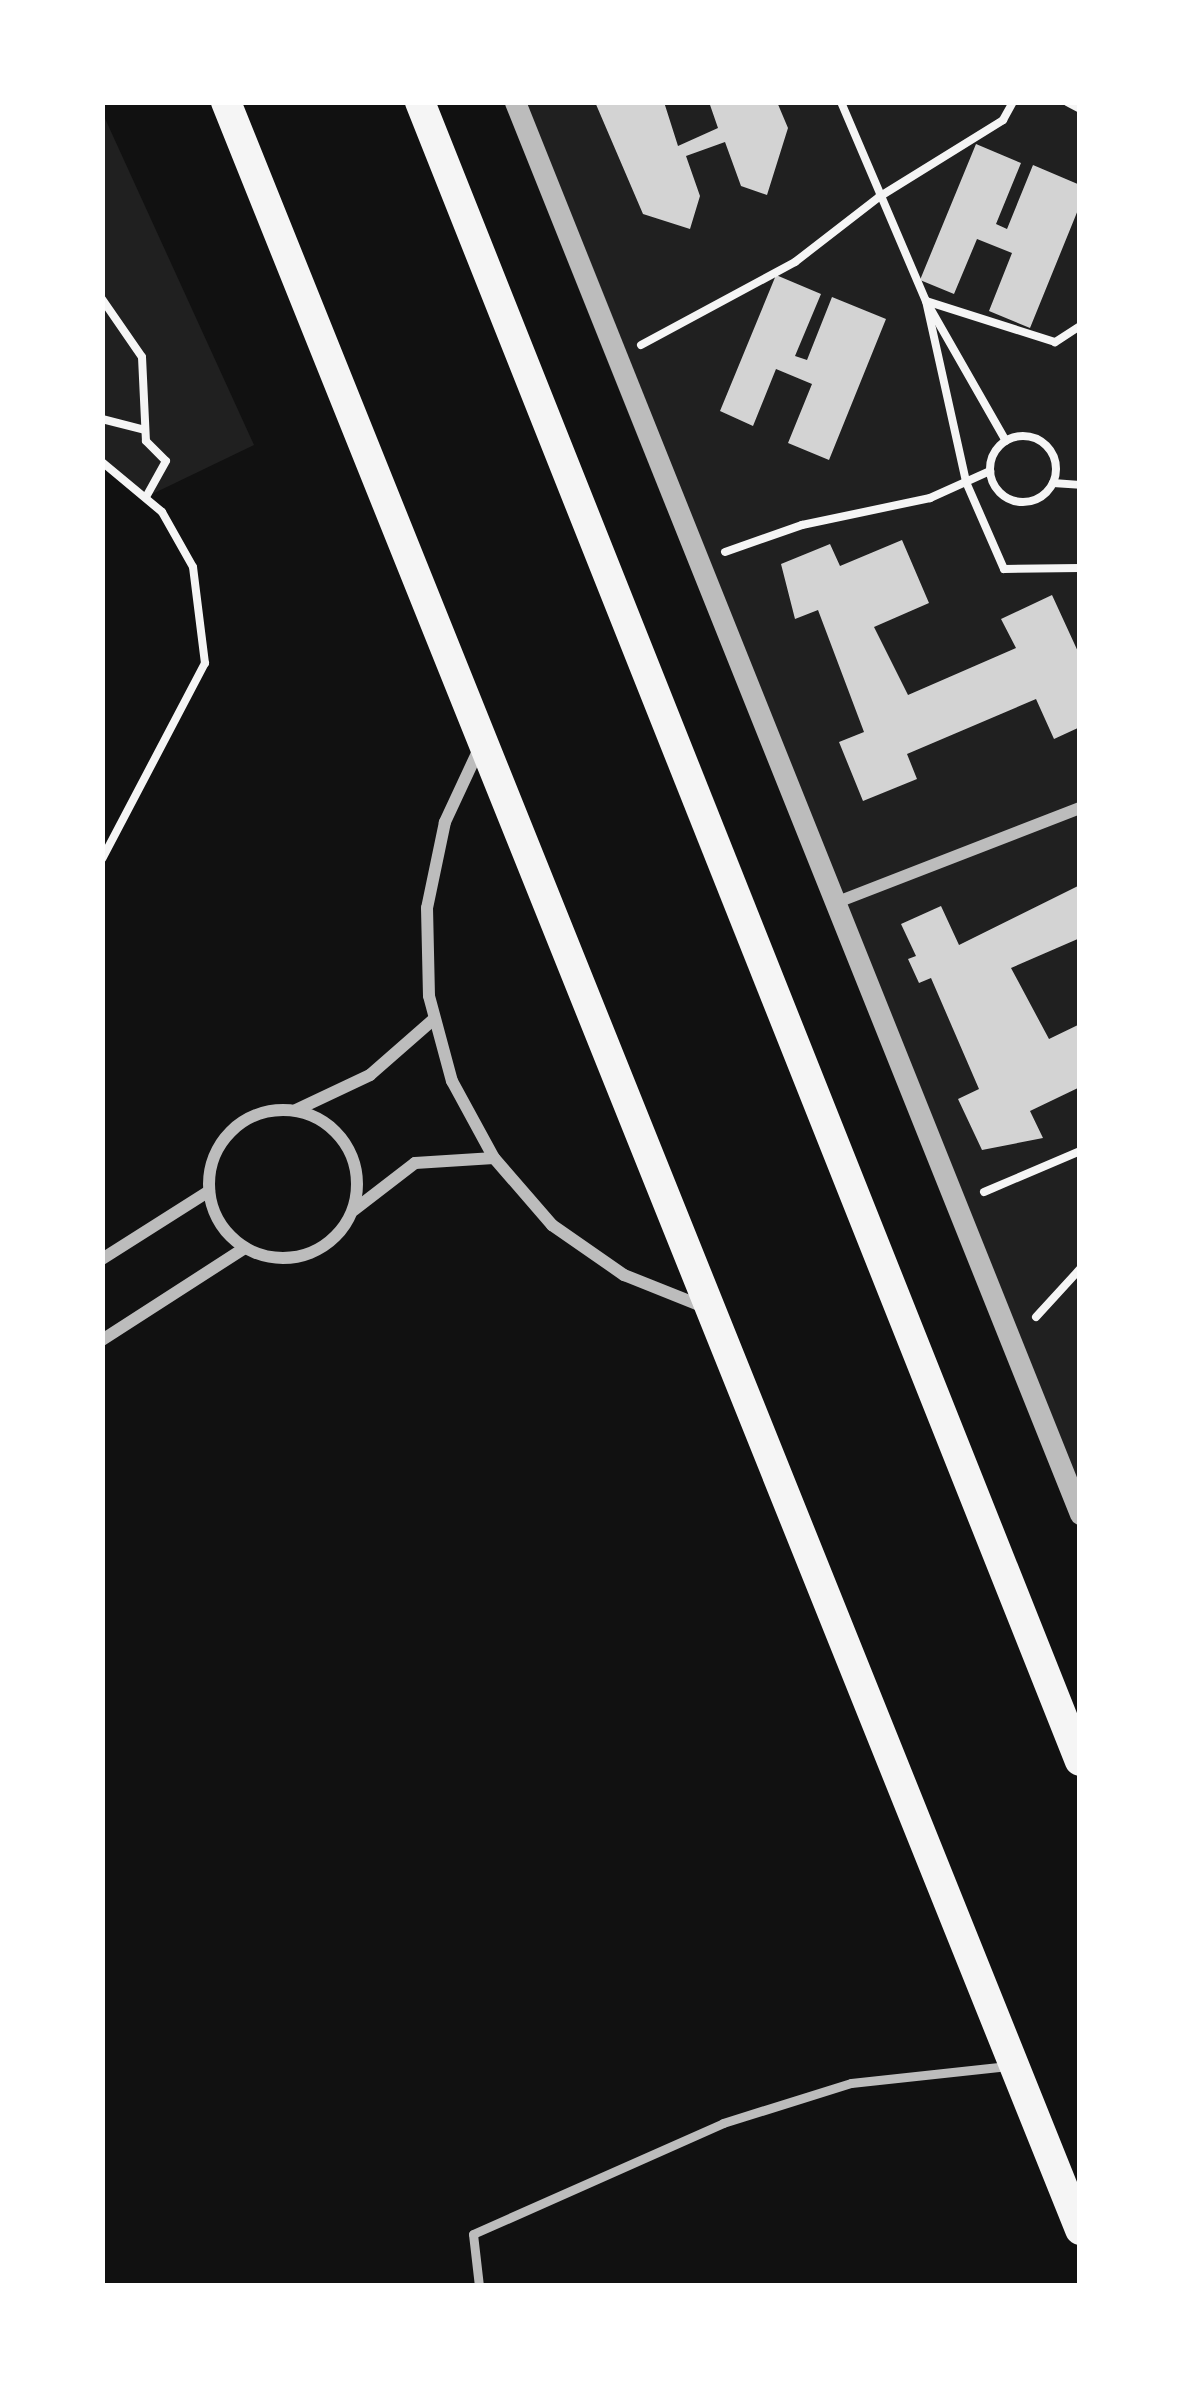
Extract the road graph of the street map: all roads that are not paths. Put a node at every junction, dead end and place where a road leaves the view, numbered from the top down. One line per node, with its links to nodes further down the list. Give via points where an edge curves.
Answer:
1 (226, 102): 4 (main road)
2 (420, 102): 17 (main road)
3 (514, 102): 6 (street)
4 (482, 743): 7 (street, via 434,865 425,952); 14 (main road)
5 (1080, 808): 6 (street)
6 (832, 904): 16 (street)
7 (434, 1019): 8 (street, via 370,1075); 9 (street, via 452,1082)
8 (294, 1110): 10 (street, via 250,1117 232,1130 218,1148); 11 (street, via 315,1117 348,1147)
9 (494, 1158): 11 (street, via 415,1163); 14 (street, via 587,1252)
10 (209, 1191): 12 (street, via 220,1224); 13 (street)
11 (353, 1211): 12 (street, via 308,1255 287,1259)
12 (245, 1248): 15 (street)
13 (102, 1259)
14 (706, 1308): 18 (main road)
15 (102, 1340)
16 (1080, 1514)
17 (1080, 1761)
18 (1013, 2065): 19 (main road); 20 (lane, via 851,2083 723,2123 473,2234)
19 (1080, 2230)
20 (479, 2286)

